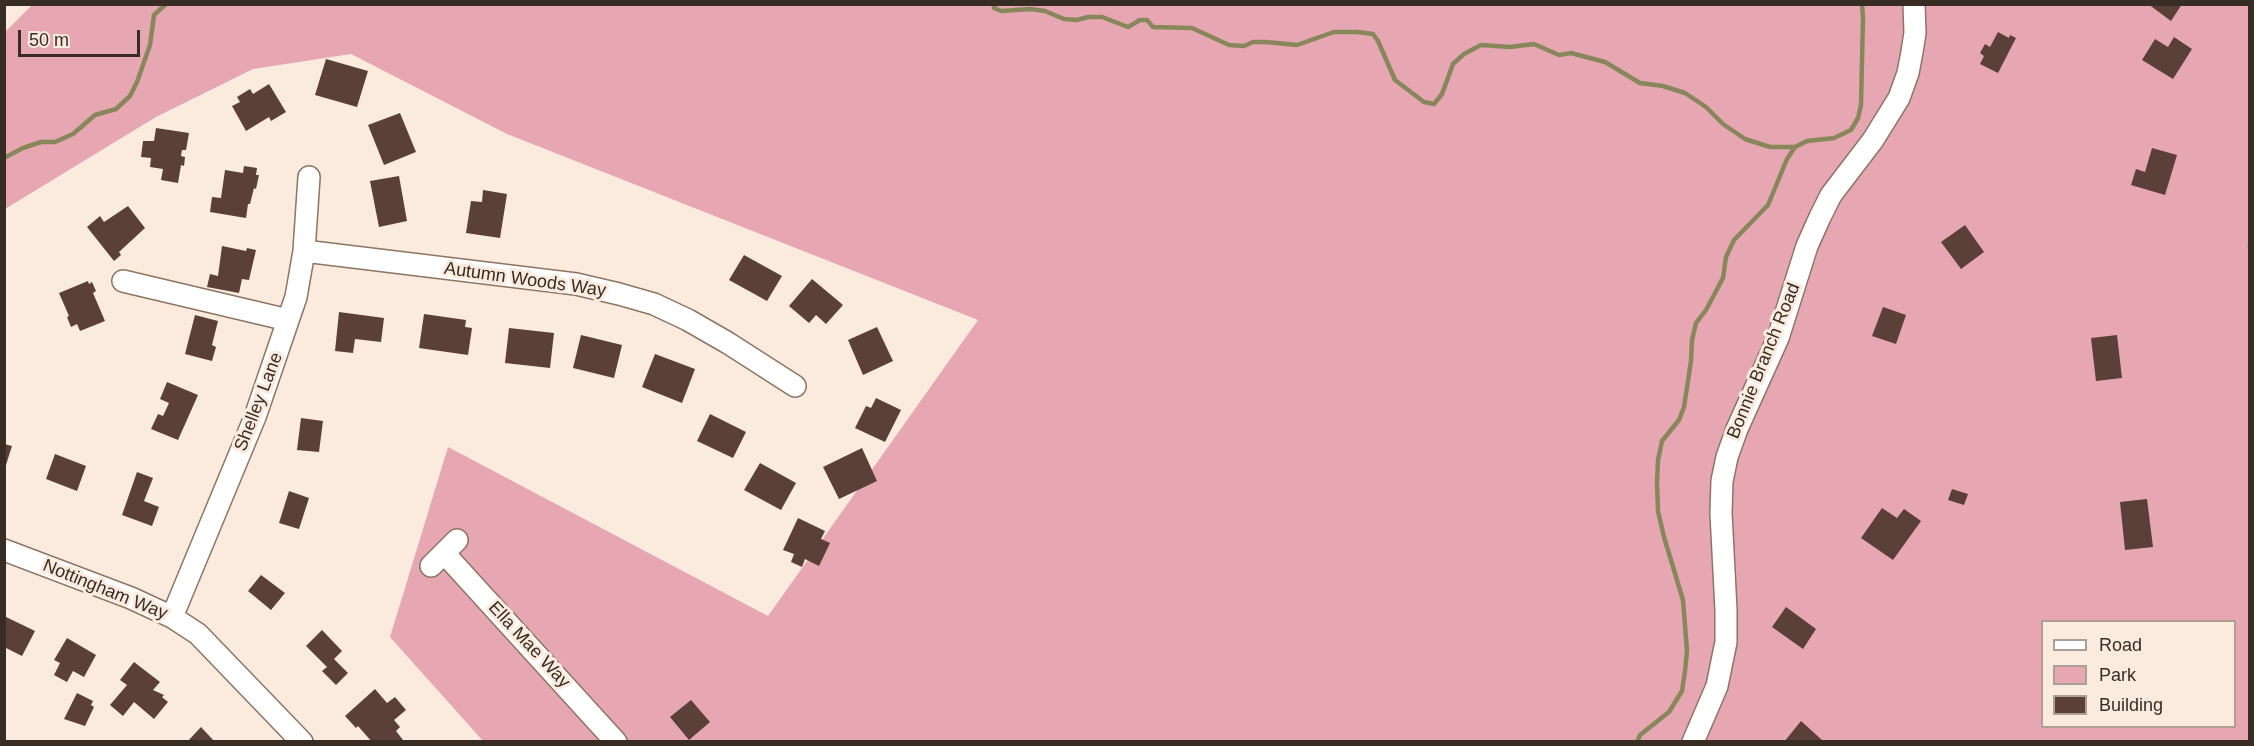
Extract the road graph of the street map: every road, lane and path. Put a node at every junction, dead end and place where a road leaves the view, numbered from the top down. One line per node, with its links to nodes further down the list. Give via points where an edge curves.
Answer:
1 (1914, 4): 12 (street, Bonnie Branch Road, via 1912,52 1899,98 1831,195 1820,217 1778,338 1727,457 1721,513 1726,642 1717,686)
2 (309, 177): 3 (street, Shelley Lane)
3 (304, 251): 5 (street, Shelley Lane); 6 (street, Autumn Woods Way, via 576,284 619,294 688,320)
4 (123, 281): 5 (street)
5 (288, 320): 9 (street, Shelley Lane, via 255,417)
6 (795, 386)
7 (4, 550): 9 (street, Nottingham Way)
8 (444, 553): 10 (street, Ella Mae Way)
9 (172, 617): 11 (street, Nottingham Way, via 198,634)
10 (611, 740)
11 (302, 741)
12 (1693, 741)

